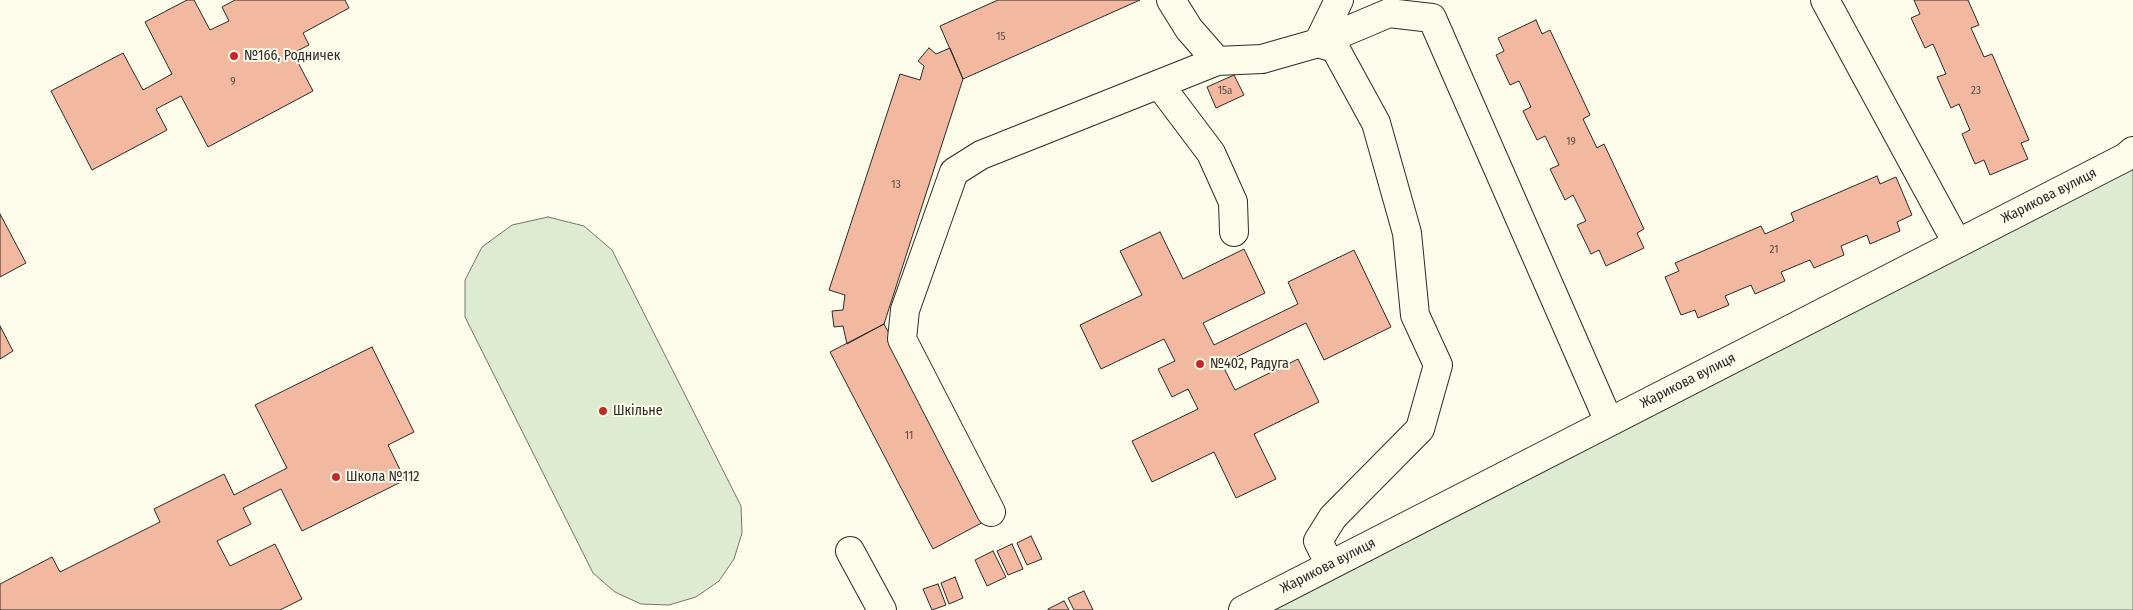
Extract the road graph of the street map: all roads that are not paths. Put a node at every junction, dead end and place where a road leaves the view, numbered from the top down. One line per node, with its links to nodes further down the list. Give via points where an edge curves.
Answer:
1 (1171, 0): 5 (street, via 1189,29)
2 (1339, 0): 4 (street)
3 (1825, 0): 9 (street)
4 (1318, 42): 5 (street, via 1262,59); 10 (street, via 1389,13 1432,18); 13 (street, via 1335,48 1376,123 1407,233 1415,315 1438,364 1420,429 1333,517 1318,541)
5 (1217, 61): 6 (street)
6 (1159, 84): 8 (street, via 1211,153 1233,202); 11 (street, via 981,156 954,172 905,310 902,339)
7 (2133, 152): 9 (street, Жарикова вулиця)
8 (1234, 232)
9 (1957, 243): 10 (street, Жарикова вулиця)
10 (1609, 422): 15 (street, Жарикова вулиця)
11 (991, 512)
12 (850, 551): 14 (street)
13 (1330, 566)
14 (882, 610)
15 (1243, 610)

